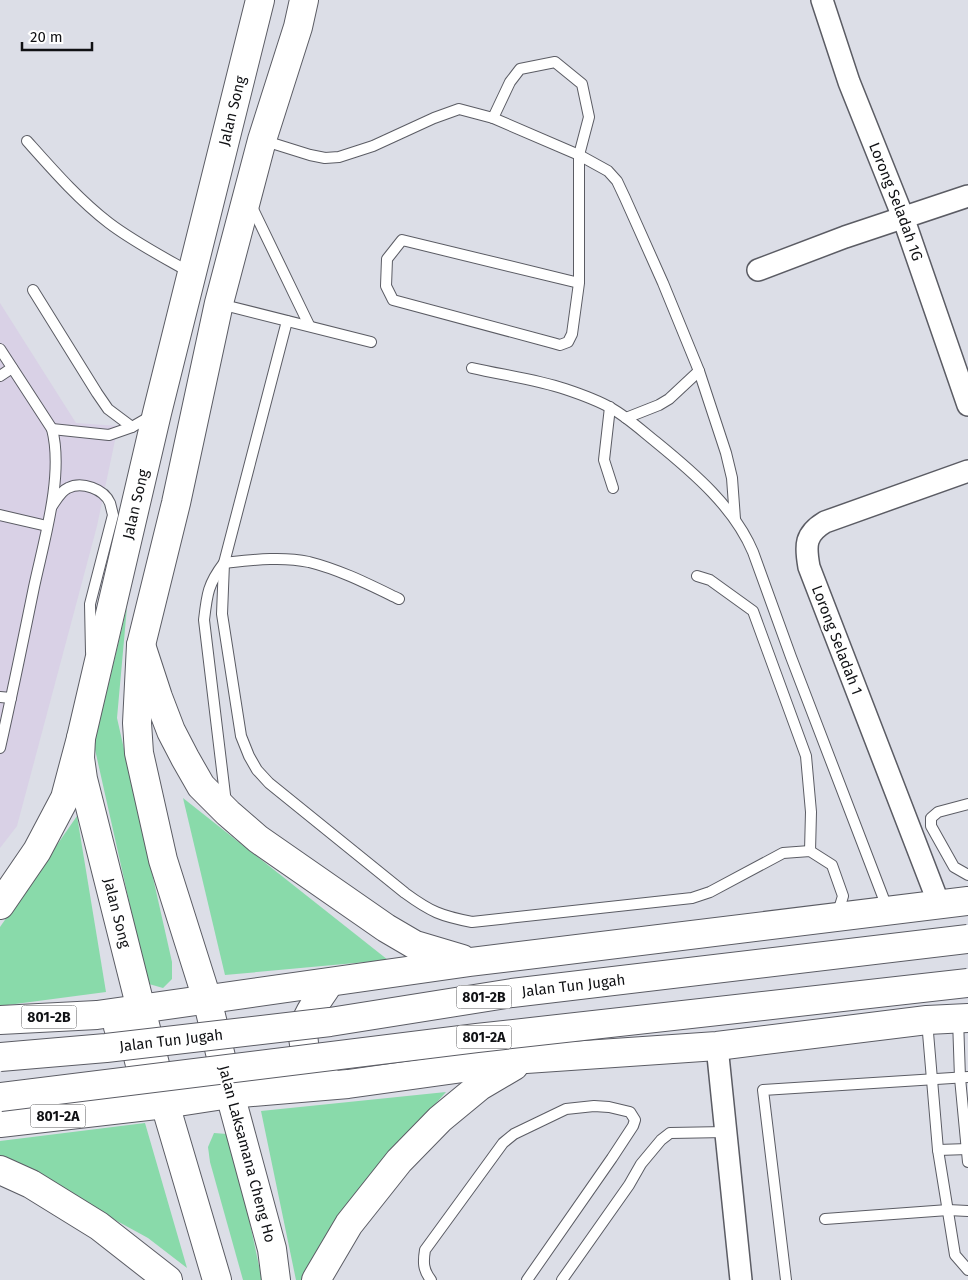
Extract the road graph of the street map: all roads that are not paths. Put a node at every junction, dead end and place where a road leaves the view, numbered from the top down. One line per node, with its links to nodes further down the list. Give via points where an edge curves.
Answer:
1 (260, 0): 12 (main road, Jalan Song)
2 (304, 0): 5 (main road)
3 (822, 0): 10 (street, Lorong Seladah 1G)
4 (493, 118): 5 (lane, via 459,109 339,157 310,155); 7 (lane); 7 (lane, via 520,69 555,62 582,84 589,117)
5 (262, 140): 9 (main road)
6 (27, 141): 12 (lane, via 108,223)
7 (579, 155): 13 (lane); 22 (lane, via 608,171 617,182)
8 (968, 196): 10 (street)
9 (248, 197): 15 (main road); 17 (lane)
10 (903, 217): 11 (street); 24 (street, Lorong Seladah 1G)
11 (758, 270)
12 (192, 273): 26 (main road, Jalan Song)
13 (579, 283): 13 (lane, via 402,240 387,260 386,286 394,300 560,345 568,342 572,334)
14 (33, 290): 28 (lane, via 108,409)
15 (219, 304): 16 (lane); 39 (main road)
16 (287, 321): 17 (lane); 36 (lane)
17 (310, 325): 18 (lane)
18 (371, 342)
19 (0, 349): 20 (lane)
20 (12, 368): 23 (lane); 29 (lane)
21 (472, 368): 25 (lane, via 564,388)
22 (699, 371): 27 (lane, via 669,400); 34 (lane, via 726,453 732,478)
23 (0, 376)
24 (968, 405)
25 (610, 407): 27 (lane); 31 (lane, via 604,460)
26 (157, 412): 28 (lane); 40 (main road, Jalan Song)
27 (626, 418): 34 (lane, via 682,464)
28 (132, 427): 29 (lane, via 110,435)
29 (52, 429): 32 (lane, via 57,460)
30 (968, 471): 49 (street, Lorong Seladah 1, via 825,522 814,529 807,542 809,567)
31 (613, 488)
32 (50, 510): 35 (lane); 40 (lane, via 61,493 78,485 101,493 109,502 113,515 90,604)
33 (0, 515): 35 (lane)
34 (735, 519): 51 (lane, via 753,552)
35 (47, 526): 41 (lane)
36 (224, 563): 38 (lane, via 270,559 307,562); 45 (lane, via 212,578 204,620); 46 (lane, via 222,614 241,736 249,756 269,783 405,893 440,915 472,922 692,898 710,892 783,853)
37 (697, 576): 46 (lane, via 710,580 753,611 806,756 811,812)
38 (400, 598)
39 (141, 645): 45 (main road, via 158,697 184,758 201,786); 57 (main road, via 137,723 139,754 163,860)
40 (93, 683): 42 (main road, Jalan Song)
41 (5, 697): 43 (lane)
42 (81, 738): 50 (main road, via 65,798 38,852); 58 (main road, Jalan Song, via 83,779)
43 (0, 745)
44 (968, 804): 47 (lane, via 938,812 930,818 931,826 954,867)
45 (228, 813): 54 (main road, via 258,839 386,928 416,945)
46 (810, 851): 52 (lane, via 832,865 843,896 839,909)
47 (968, 875)
48 (968, 901): 49 (main road)
49 (939, 904): 51 (main road)
50 (0, 905)
51 (888, 911): 52 (main road)
52 (813, 920): 54 (main road)
53 (968, 939): 64 (main road, Jalan Tun Jugah / 801-2B, bridge, via 512,992 330,1022)
54 (470, 962): 55 (main road)
55 (328, 983): 57 (main road); 68 (main road, via 303,1025 303,1044 312,1066 326,1076)
56 (968, 983): 70 (main road, 801-2A, bridge, via 477,1038)
57 (207, 999): 58 (main road, 801-2B); 69 (main road, Jalan Laksamana Cheng Ho)
58 (141, 1009): 59 (main road, 801-2B); 71 (main road)
59 (97, 1015): 61 (main road, 801-2B); 72 (main road, via 123,1031 135,1050 141,1069 135,1093 129,1102)
60 (963, 1019): 62 (main road); 66 (lane)
61 (0, 1020)
62 (927, 1020): 63 (main road); 67 (lane)
63 (717, 1046): 65 (main road); 74 (street)
64 (0, 1057)
65 (526, 1059): 68 (main road); 86 (main road, via 480,1086 440,1119 399,1162 349,1224)
66 (964, 1078): 67 (lane); 75 (lane)
67 (932, 1081): 76 (lane); 91 (lane, via 764,1090)
68 (348, 1084): 69 (main road)
69 (230, 1094): 71 (main road, 801-2A); 85 (main road, Jalan Laksamana Cheng Ho, via 272,1249)
70 (0, 1097)
71 (165, 1104): 72 (main road, 801-2A); 84 (main road)
72 (116, 1110): 73 (main road, 801-2A)
73 (0, 1123)
74 (726, 1132): 89 (lane, via 670,1133 661,1140); 90 (street)
75 (967, 1149): 76 (lane); 77 (lane)
76 (938, 1150): 79 (lane)
77 (968, 1162)
78 (0, 1170): 83 (main road, via 31,1184 99,1226)
79 (948, 1210): 80 (lane); 81 (lane); 82 (lane, via 954,1255)
80 (968, 1212)
81 (825, 1219)
82 (968, 1270)
83 (168, 1280)
84 (217, 1280)
85 (276, 1280)
86 (316, 1280)
87 (431, 1280): 88 (lane, via 422,1263 425,1250 503,1143 514,1134 566,1109 601,1107 630,1112 635,1120 633,1126)
88 (527, 1280)
89 (562, 1280)
90 (741, 1280)
91 (786, 1280)

